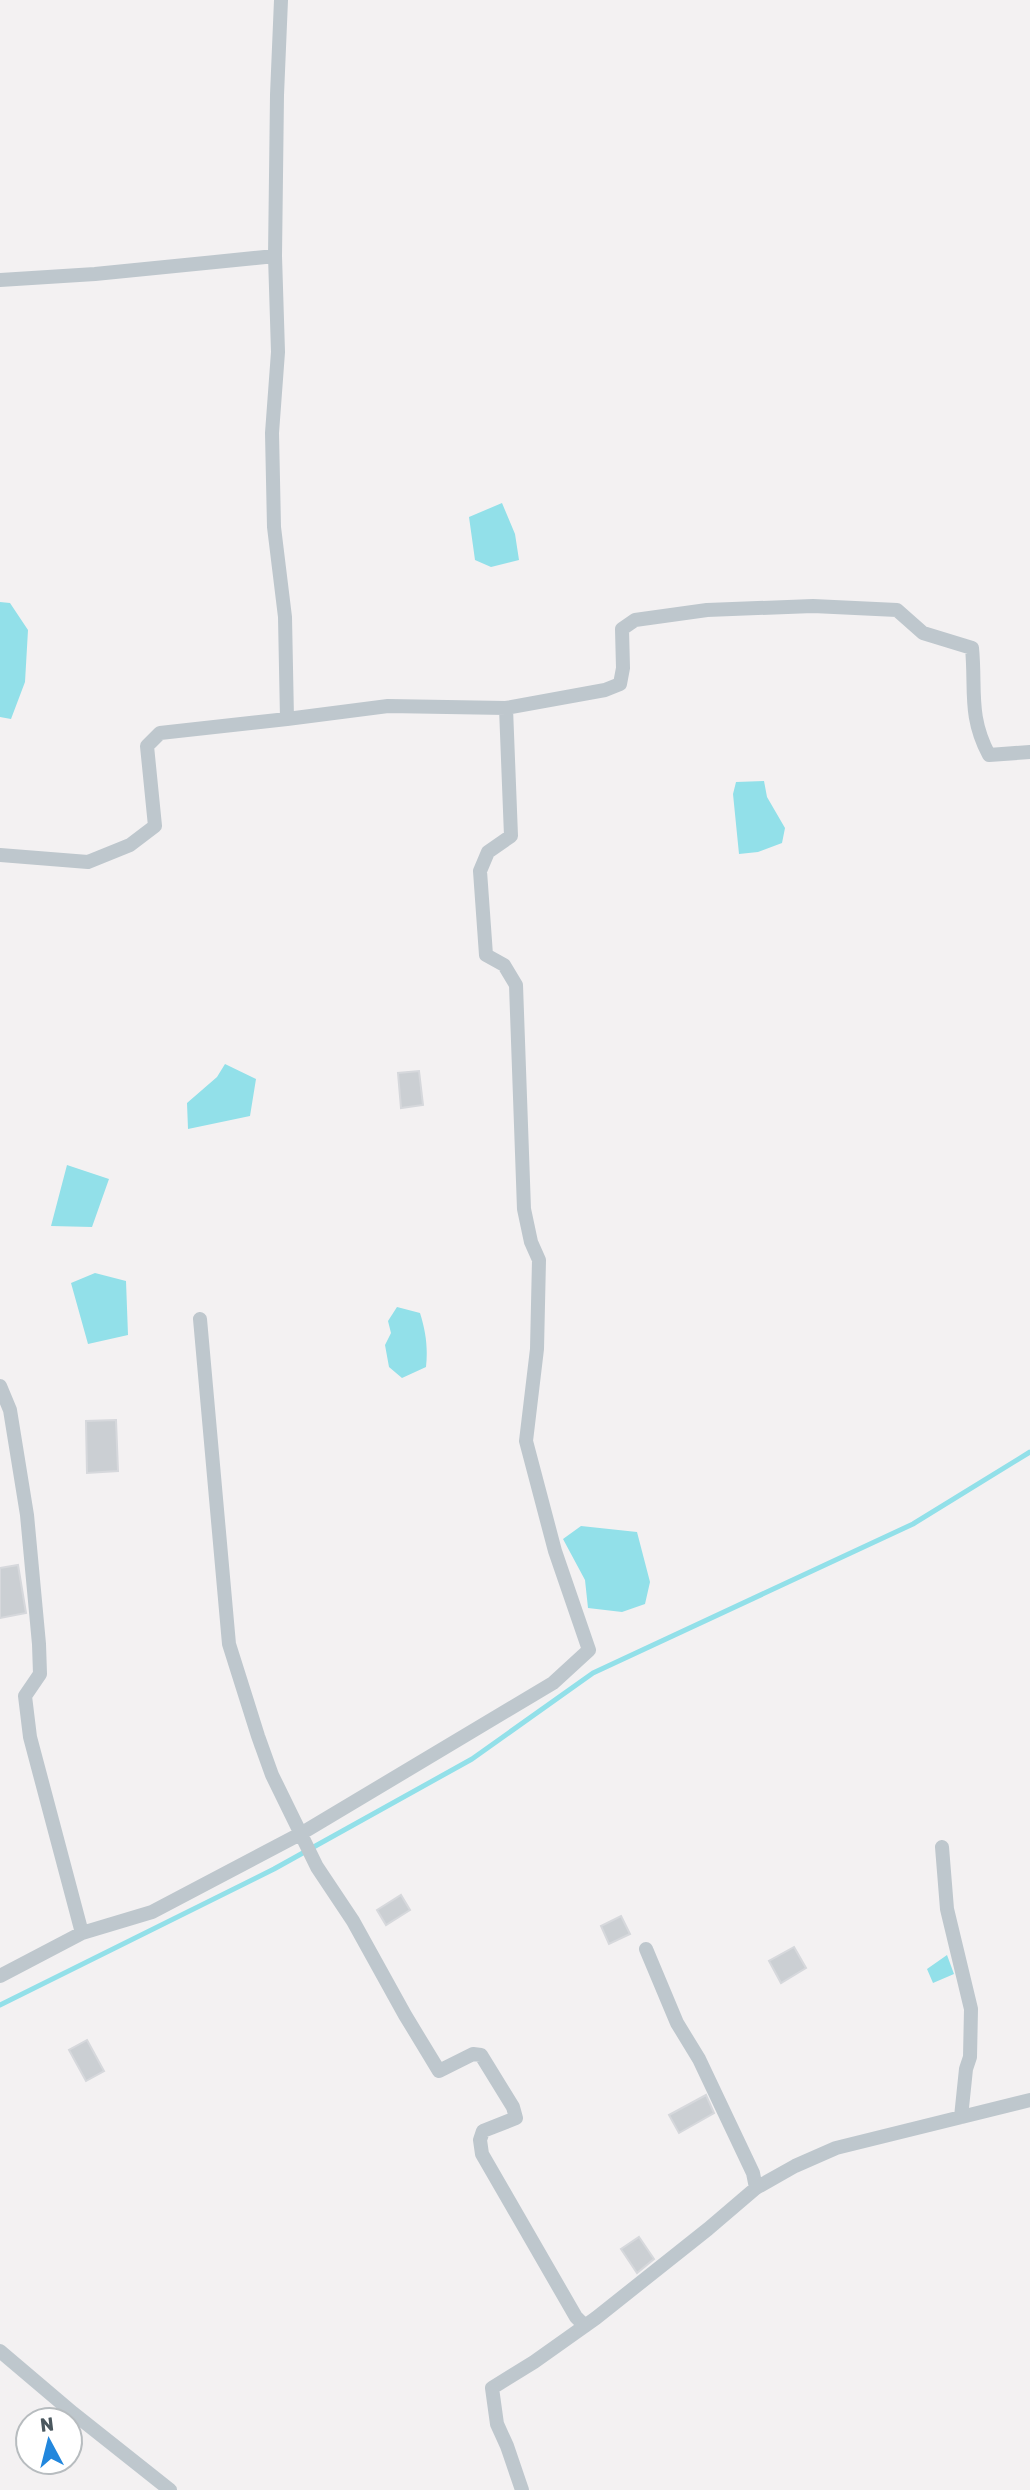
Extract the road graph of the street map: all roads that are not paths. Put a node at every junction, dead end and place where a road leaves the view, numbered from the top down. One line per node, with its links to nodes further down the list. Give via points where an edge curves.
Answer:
1 (281, 0): 2 (street)
2 (275, 256): 3 (street); 5 (street, via 278,352 273,513 285,617)
3 (0, 280)
4 (506, 708): 5 (street, via 388,706); 6 (street, via 620,684 622,629 635,620 707,610 813,606 897,610 923,632 972,648 973,707 989,755); 10 (street, via 511,836 488,852 480,871 486,955 504,965 516,985 524,1209 540,1260 537,1349 526,1441 555,1551 589,1650 553,1683)
5 (287, 719): 7 (street, via 160,733 147,746 155,826 131,845 88,862)
6 (1030, 752)
7 (0, 855)
8 (200, 1319): 10 (street, via 229,1644 272,1775)
9 (0, 1386): 12 (street, via 10,1410 27,1514 39,1644 40,1674 25,1696 30,1737)
10 (307, 1843): 12 (street, via 152,1912); 18 (street, via 439,2071 472,2054 481,2055 513,2107 516,2118 483,2131 482,2154 576,2317)
11 (942, 1847): 16 (street, via 947,1909 971,2009)
12 (82, 1933): 14 (street)
13 (646, 1949): 17 (street, via 677,2023 753,2173)
14 (0, 1976)
15 (1030, 2100): 16 (street)
16 (961, 2117): 17 (street, via 836,2148)
17 (756, 2188): 18 (street)
18 (586, 2326): 21 (street, via 492,2388 497,2424)
19 (0, 2351): 20 (street)
20 (170, 2490)
21 (522, 2490)

